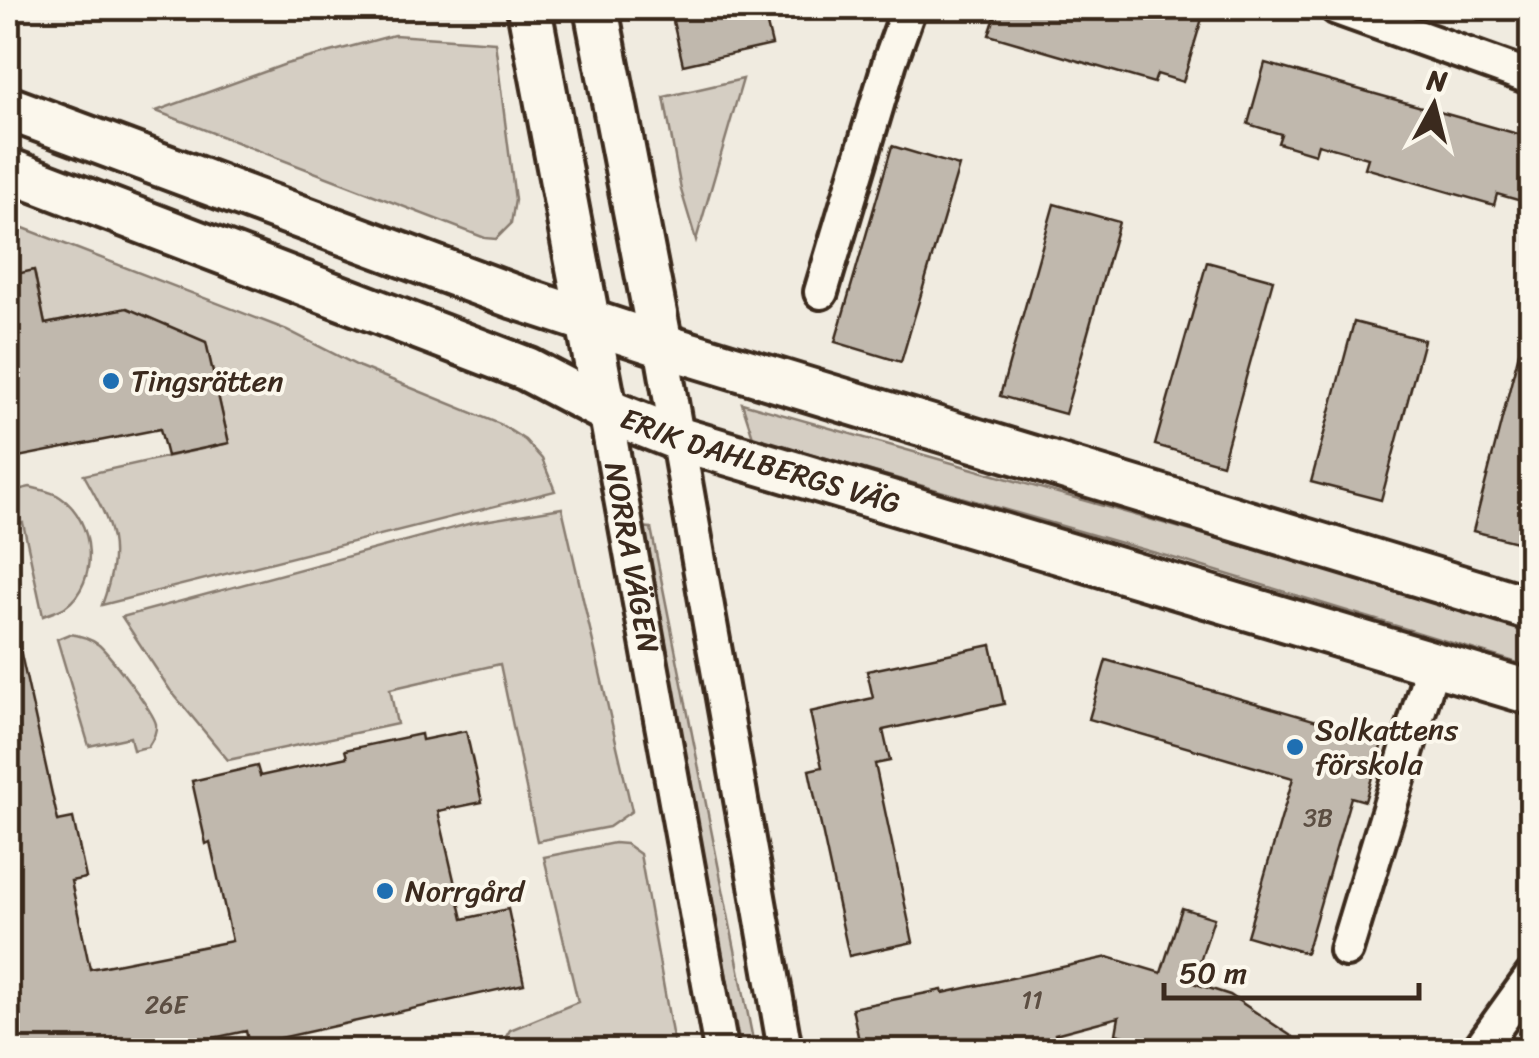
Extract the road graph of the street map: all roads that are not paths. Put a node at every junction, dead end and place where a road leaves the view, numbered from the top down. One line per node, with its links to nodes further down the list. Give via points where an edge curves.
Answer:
1 (529, 8): 9 (main road, NORRA VÄGEN)
2 (596, 8): 10 (main road)
3 (909, 8): 8 (street)
4 (1337, 8): 5 (street)
5 (1532, 78)
6 (8, 108): 9 (main road)
7 (8, 170): 11 (main road, ERIK DAHLBERGS VÄG, via 527,368)
8 (821, 292)
9 (588, 320): 10 (main road); 11 (main road, NORRA VÄGEN)
10 (661, 346): 12 (street); 13 (main road)
11 (605, 410): 12 (main road, ERIK DAHLBERGS VÄG); 18 (street, NORRA VÄGEN)
12 (676, 438): 14 (main road, ERIK DAHLBERGS VÄG); 19 (street)
13 (1532, 609)
14 (1433, 664): 15 (main road, ERIK DAHLBERGS VÄG); 16 (street)
15 (1532, 693)
16 (1346, 950)
17 (1532, 976): 20 (street)
18 (721, 1050)
19 (785, 1050)
20 (1479, 1050)

